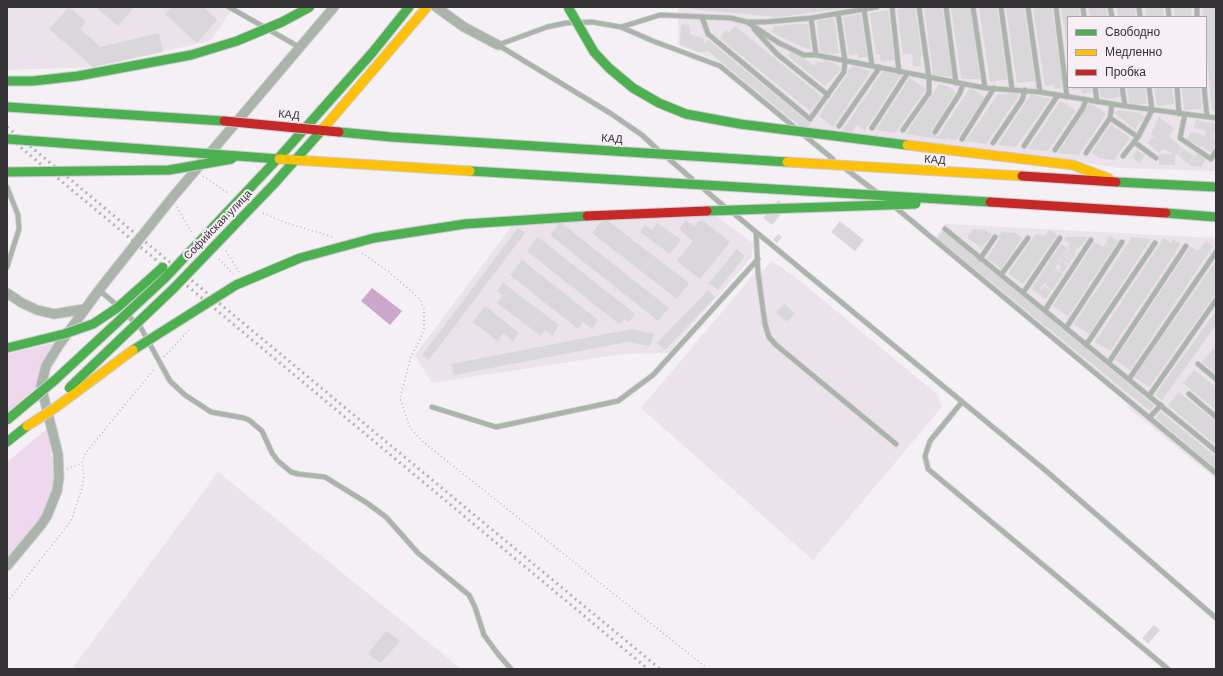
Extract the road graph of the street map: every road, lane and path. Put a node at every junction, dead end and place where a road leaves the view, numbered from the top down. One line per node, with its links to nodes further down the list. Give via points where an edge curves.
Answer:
1 (229, 7): 23 (lane)
2 (310, 7): 31 (main road, bridge, via 237,41 191,55 78,76 33,81)
3 (334, 7): 23 (street)
4 (409, 7): 83 (main road, Софийская улица, bridge, via 372,53 260,179)
5 (427, 7): 124 (main road, Софийская улица, bridge, via 377,68 274,184 121,340)
6 (436, 7): 22 (street, via 464,27)
7 (568, 7): 75 (main road, bridge, via 594,52 609,68 634,88 659,103 686,114 740,124 1073,165)
8 (877, 7): 16 (lane)
9 (892, 7): 28 (lane)
10 (919, 7): 30 (lane)
11 (946, 7): 32 (lane)
12 (973, 7): 34 (lane)
13 (1001, 7): 41 (lane)
14 (1028, 7): 43 (lane)
15 (1056, 7): 46 (lane)
16 (864, 9): 17 (lane); 26 (lane)
17 (838, 13): 19 (lane); 25 (lane)
18 (702, 17): 20 (lane, via 732,18); 21 (lane, via 660,15); 44 (lane, via 708,34 810,119)
19 (811, 18): 20 (lane); 24 (lane)
20 (748, 22): 24 (lane, via 789,49 804,55); 44 (lane, via 777,54)
21 (621, 27): 22 (lane, via 592,22 566,23 547,27); 122 (lane, via 653,42 720,66 853,176 872,188)
22 (498, 45): 84 (lane, via 642,135)
23 (299, 47): 73 (street)
24 (816, 55): 25 (lane)
25 (845, 61): 26 (lane); 44 (lane, via 844,72)
26 (872, 66): 27 (lane)
27 (880, 67): 28 (lane); 57 (lane)
28 (899, 72): 29 (lane)
29 (907, 74): 30 (lane); 58 (lane)
30 (929, 78): 32 (lane); 59 (lane, via 929,93)
31 (7, 80)
32 (956, 83): 33 (lane)
33 (963, 84): 34 (lane); 60 (lane)
34 (985, 88): 35 (lane)
35 (994, 88): 41 (lane); 63 (lane)
36 (1095, 88): 48 (lane)
37 (1122, 88): 50 (lane)
38 (1149, 88): 52 (lane)
39 (1177, 88): 53 (lane)
40 (1204, 88): 54 (lane)
41 (1012, 89): 42 (lane)
42 (1025, 90): 43 (lane); 65 (lane, via 1022,100)
43 (1040, 92): 45 (lane)
44 (828, 95)
45 (1058, 96): 46 (lane); 66 (lane)
46 (1067, 97): 47 (lane)
47 (1086, 100): 48 (lane); 67 (lane)
48 (1097, 102): 49 (lane)
49 (1112, 104): 50 (lane); 55 (lane)
50 (1125, 106): 52 (lane)
51 (7, 107): 75 (main road, КАД, bridge, via 224,121 391,137)
52 (1152, 110): 53 (lane); 61 (lane)
53 (1182, 114): 54 (lane); 68 (lane, via 1180,138 1211,159)
54 (1207, 116): 56 (lane)
55 (1110, 118): 61 (lane); 69 (lane)
56 (1216, 118)
57 (839, 126)
58 (872, 128)
59 (903, 130)
60 (935, 132)
61 (1138, 137): 64 (lane)
62 (7, 139): 70 (main road, bridge)
63 (962, 139)
64 (1134, 142): 71 (lane); 72 (lane)
65 (993, 143)
66 (1024, 146)
67 (1055, 150)
68 (1216, 151)
69 (1086, 153)
70 (247, 156): 74 (main road, bridge, via 169,170); 79 (main road, bridge)
71 (1123, 156)
72 (1156, 158)
73 (195, 170): 78 (path); 101 (street)
74 (7, 172)
75 (1116, 182): 77 (main road, КАД)
76 (7, 187): 98 (lane, via 18,215 19,229)
77 (1216, 187)
78 (233, 196)
79 (975, 200): 81 (main road, bridge); 124 (main road, bridge, via 855,207 628,213 465,224 374,238 300,258 236,286 128,353)
80 (261, 212): 88 (path)
81 (1216, 217)
82 (945, 229): 96 (lane)
83 (207, 232): 110 (main road, bridge, via 178,253 117,308 92,324 64,334); 123 (main road, Софийская улица, bridge, via 159,284 55,380)
84 (756, 233): 95 (lane); 118 (lane)
85 (995, 236): 96 (lane)
86 (1028, 238): 99 (lane)
87 (1060, 238): 103 (lane)
88 (338, 239)
89 (1091, 240): 106 (lane)
90 (1122, 242): 108 (lane)
91 (1155, 242): 109 (lane)
92 (1186, 246): 112 (lane)
93 (357, 250): 135 (path, via 389,272 420,299 424,309 424,329 420,342 411,356 400,398 410,428 422,441)
94 (1216, 252): 114 (lane)
95 (758, 258): 120 (lane, via 653,375 618,401 496,427); 126 (lane, via 765,324 769,337)
96 (980, 259): 99 (lane)
97 (215, 263): 100 (path, via 218,259)
98 (7, 267)
99 (1001, 275): 103 (lane)
100 (237, 278)
101 (99, 290): 105 (street); 111 (lane, via 141,328)
102 (7, 293): 105 (street, via 22,304 54,314)
103 (1023, 293): 106 (lane)
104 (1216, 300): 117 (lane)
105 (85, 309): 130 (street, via 59,344 42,376 41,386 58,454)
106 (1045, 310): 108 (lane)
107 (192, 326): 111 (path)
108 (1066, 328): 109 (lane)
109 (1086, 345): 112 (lane)
110 (7, 348)
111 (160, 362): 128 (path, via 88,449); 134 (lane, via 170,381 211,412 244,418 256,425 266,438 272,453 290,472 325,477 382,514 418,553 468,595 484,634)
112 (1109, 362): 114 (lane)
113 (1198, 364): 115 (lane)
114 (1129, 379): 117 (lane)
115 (1216, 379)
116 (1189, 394): 121 (lane)
117 (1149, 396): 119 (lane)
118 (962, 402): 133 (lane); 136 (lane, via 930,441 925,456 928,469)
119 (1161, 405): 122 (lane); 127 (lane)
120 (432, 407)
121 (1216, 417)
122 (1149, 418): 129 (lane)
123 (7, 420)
124 (27, 426): 125 (main road, Софийская улица)
125 (7, 442)
126 (896, 444)
127 (1216, 451)
128 (82, 463): 130 (path, via 70,467); 132 (path, via 83,482 70,521)
129 (1216, 473)
130 (59, 477): 131 (street, via 48,516)
131 (7, 566)
132 (7, 602)
133 (1216, 618)
134 (511, 669)
135 (708, 669)
136 (1168, 669)

